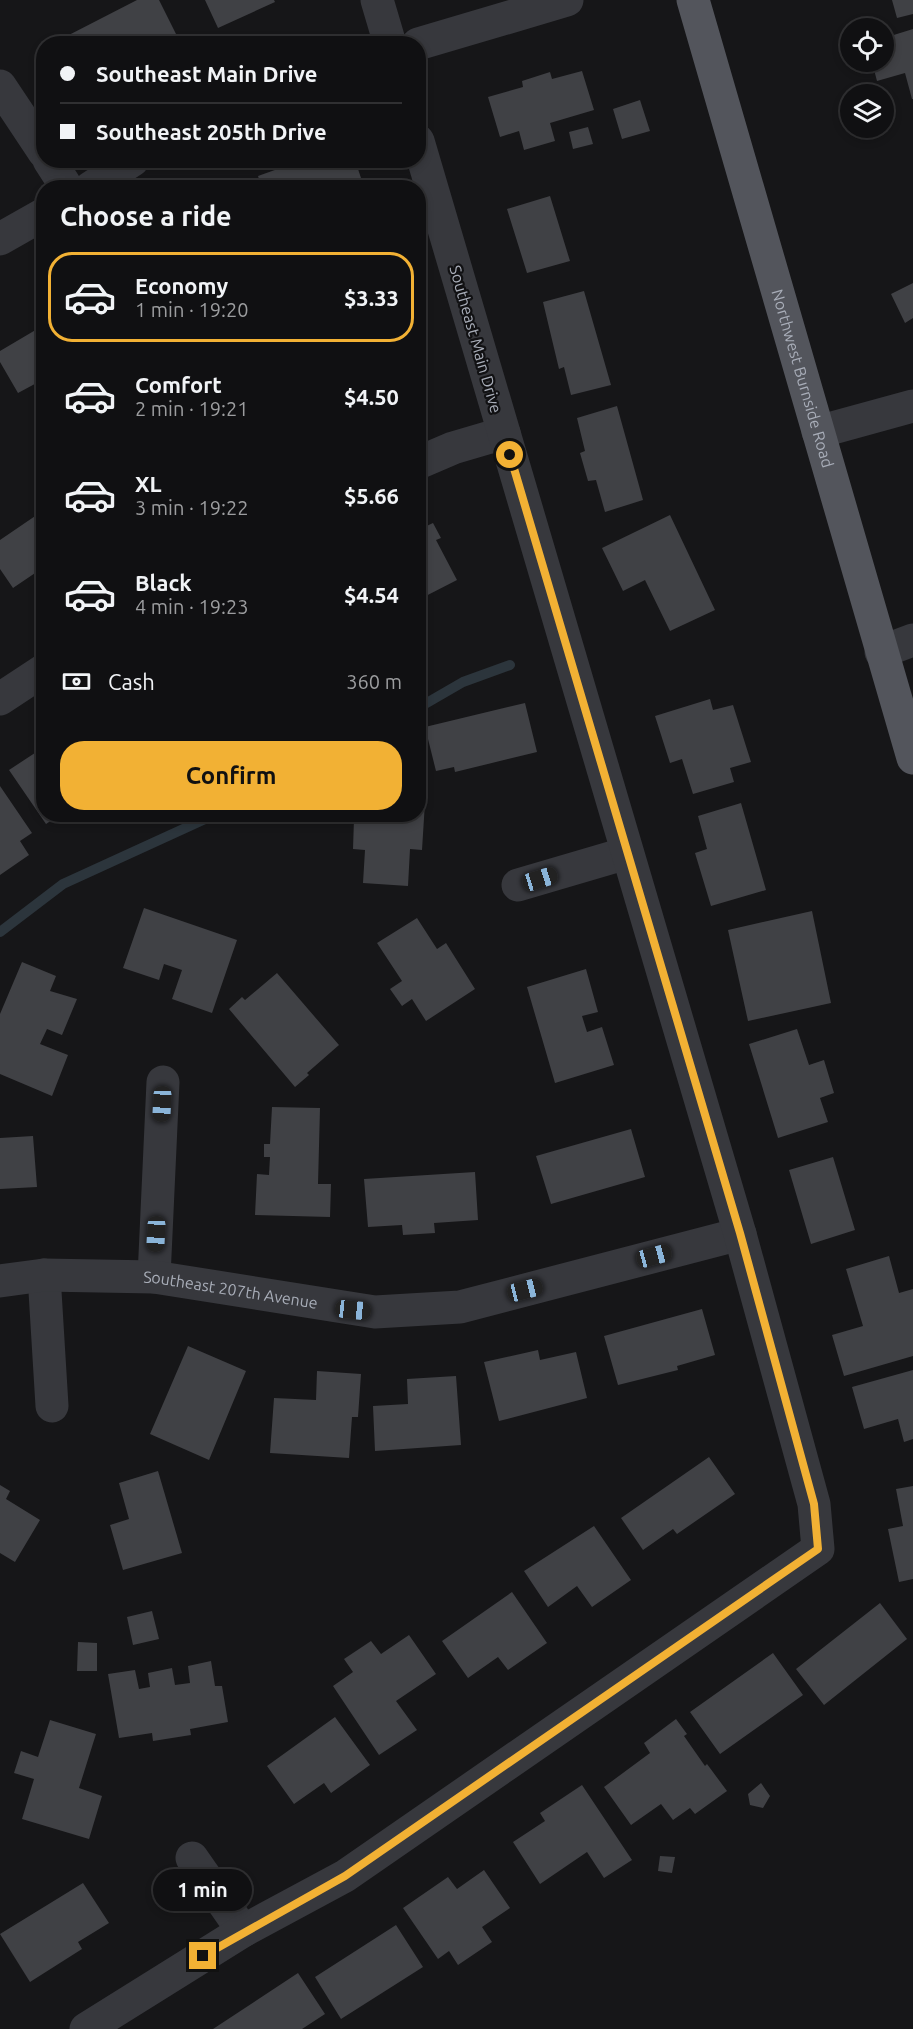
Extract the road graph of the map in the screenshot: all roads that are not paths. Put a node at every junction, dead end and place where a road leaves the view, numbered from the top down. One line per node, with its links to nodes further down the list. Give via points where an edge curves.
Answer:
1 (377, 0): 4 (street)
2 (567, 0): 5 (street)
3 (693, 0): 14 (main road, Northwest Burnside Road)
4 (388, 36)
5 (426, 42)
6 (0, 86): 7 (street)
7 (36, 140)
8 (121, 168): 10 (street)
9 (426, 168): 15 (street, Southeast Main Drive)
10 (102, 180)
11 (36, 219): 12 (street)
12 (0, 239)
13 (913, 406): 14 (street)
14 (818, 432): 18 (main road, Northwest Burnside Road)
15 (504, 433): 16 (street); 22 (street, Southeast Main Drive)
16 (426, 460)
17 (913, 640): 18 (street)
18 (881, 652): 21 (main road, Northwest Burnside Road)
19 (36, 675): 20 (street)
20 (0, 699)
21 (913, 755)
22 (627, 853): 23 (street); 25 (street, Southeast Main Drive)
23 (518, 885)
24 (163, 1083): 27 (street)
25 (740, 1233): 27 (street, Southeast 207th Avenue, via 460,1307 375,1312); 31 (street, Southeast Main Drive, via 814,1504 818,1549 345,1876)
26 (44, 1275): 27 (street, Southeast 207th Avenue); 28 (street, Southeast 207th Avenue); 29 (street)
27 (154, 1277)
28 (0, 1281)
29 (52, 1406)
30 (192, 1858): 31 (street)
31 (243, 1932): 32 (street)
32 (86, 2029)

